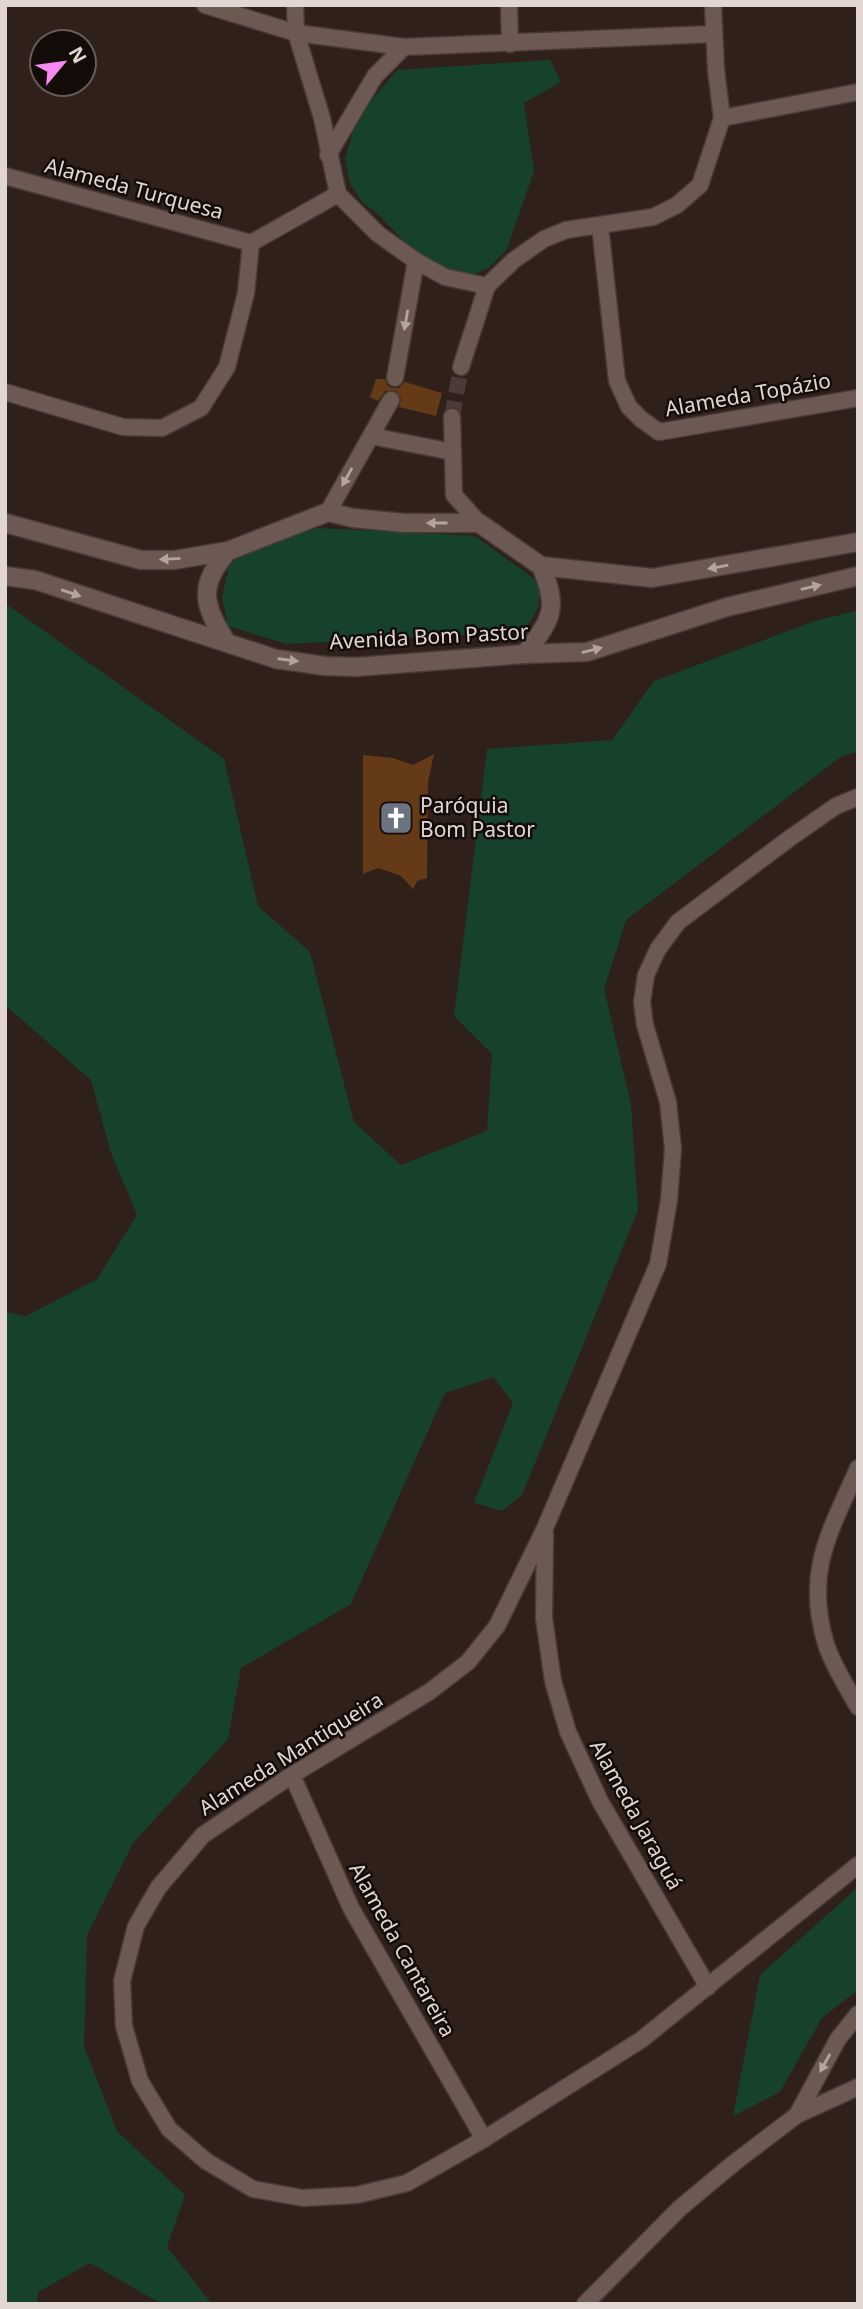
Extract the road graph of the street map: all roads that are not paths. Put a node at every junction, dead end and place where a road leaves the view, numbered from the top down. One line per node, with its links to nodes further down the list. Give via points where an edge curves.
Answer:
1 (295, 5): 5 (street)
2 (509, 5): 7 (street)
3 (713, 5): 6 (street)
4 (207, 6): 5 (street)
5 (296, 33): 8 (street); 11 (street, via 322,118)
6 (713, 34): 7 (street); 10 (street)
7 (510, 44): 8 (street)
8 (404, 47): 11 (street, via 375,76)
9 (858, 92): 10 (street)
10 (722, 118): 14 (street, via 700,185 677,205 653,217)
11 (328, 155): 13 (street)
12 (5, 176): 15 (street, Alameda Turquesa)
13 (338, 194): 15 (street); 16 (street, via 378,234)
14 (600, 226): 17 (street, via 566,230 544,239); 21 (street, Alameda Topázio, via 617,381 629,407 659,432)
15 (251, 243): 20 (street, via 246,293 227,367 201,408 162,428 123,427)
16 (416, 261): 17 (street, via 445,277); 19 (street, one-way to 19)
17 (490, 284): 18 (street)
18 (461, 367)
19 (395, 379)
20 (5, 392)
21 (858, 398)
22 (391, 400): 24 (street)
23 (452, 417): 25 (street)
24 (371, 436): 25 (street); 26 (street, one-way to 26)
25 (453, 452): 28 (street, via 454,495)
26 (328, 512): 28 (street, one-way to 26, via 404,523); 30 (street)
27 (5, 523): 30 (street, one-way to 27, via 141,560)
28 (479, 523): 31 (street)
29 (858, 542): 31 (street, one-way to 31, via 652,579)
30 (228, 551): 34 (street, via 213,568 207,587 209,613)
31 (541, 566): 35 (street, via 552,605 547,625)
32 (5, 576): 34 (street, Avenida Bom Pastor, one-way to 34, via 35,580)
33 (858, 576): 35 (street, Avenida Bom Pastor, one-way to 33, via 587,652 727,607)
34 (225, 640): 35 (street, Avenida Bom Pastor, one-way to 35, via 276,659 324,666)
35 (524, 654)
36 (858, 796): 38 (street, Alameda Mantiqueira, via 799,831 678,922 646,975 642,1002 646,1025 668,1101 673,1149 670,1200 658,1264)
37 (858, 1468): 39 (street, via 822,1550 817,1578 818,1610 827,1646)
38 (545, 1528): 40 (street, Alameda Mantiqueira, via 497,1626 468,1662 429,1692); 42 (street, Alameda Jaraguá, via 544,1618 553,1681 568,1732 600,1801)
39 (858, 1707)
40 (292, 1775): 48 (street, Alameda Cantareira, via 351,1908); 48 (street, Alameda Mantiqueira, via 203,1835 158,1888 136,1926 122,1981 124,2026 140,2081 169,2129 206,2161 253,2189 303,2198 357,2195 407,2183)
41 (858, 1865): 42 (street, Alameda Mantiqueira)
42 (708, 1987): 48 (street, Alameda Mantiqueira, via 641,2040)
43 (858, 2014): 44 (street)
44 (838, 2039): 45 (street); 47 (street, one-way to 47)
45 (858, 2039)
46 (858, 2087): 47 (street)
47 (797, 2115): 49 (street, via 680,2208)
48 (484, 2140)
49 (585, 2304)

